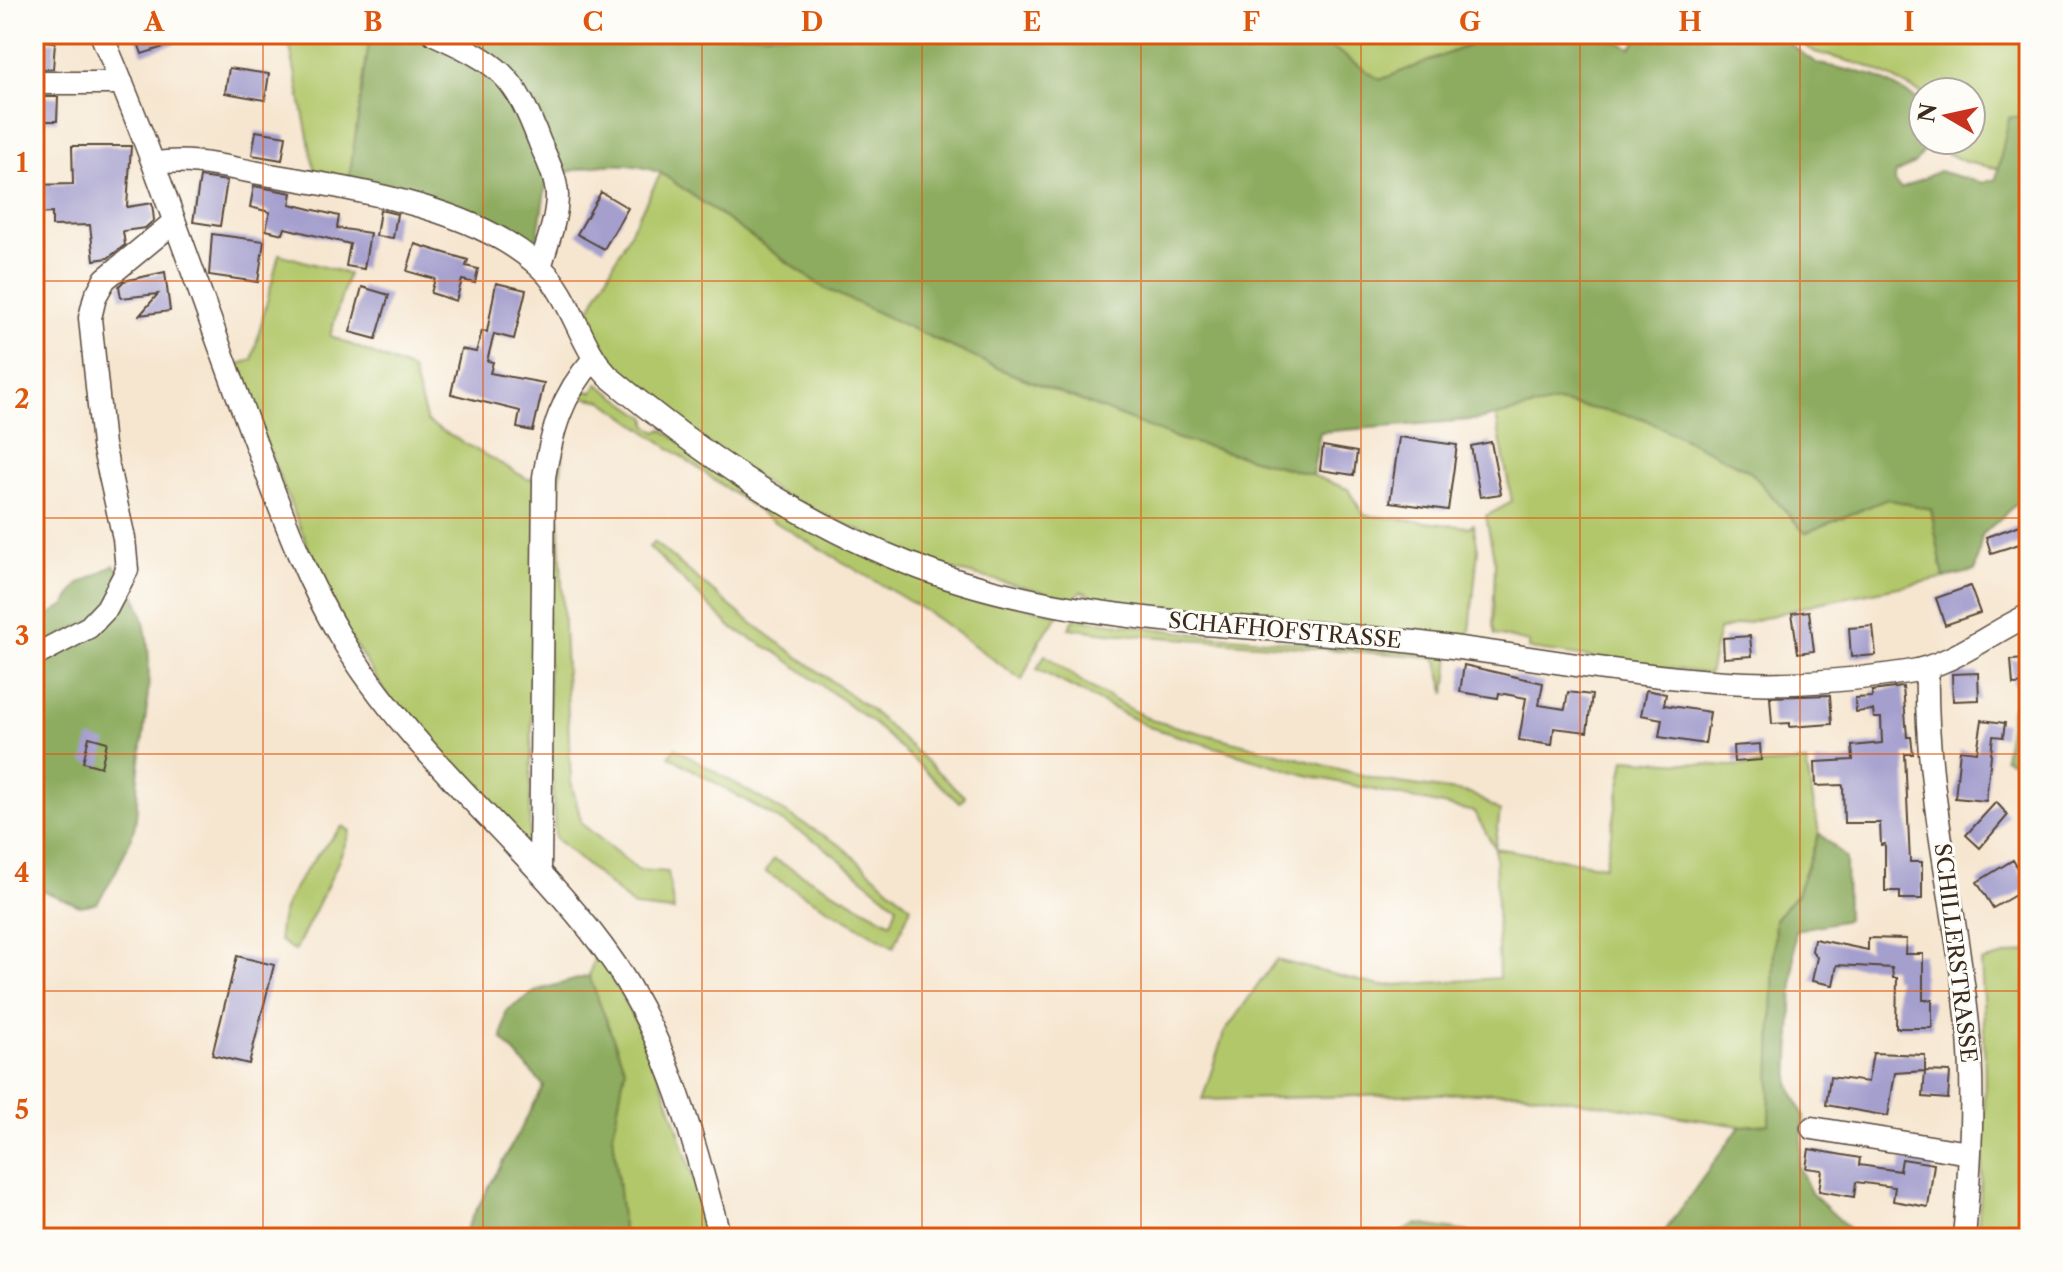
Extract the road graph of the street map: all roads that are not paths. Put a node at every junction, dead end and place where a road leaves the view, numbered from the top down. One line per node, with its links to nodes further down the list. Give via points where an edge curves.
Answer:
1 (101, 34): 4 (street)
2 (434, 34): 7 (street, via 493,64 526,106 557,196)
3 (34, 83): 4 (street)
4 (122, 83): 5 (street)
5 (156, 163): 6 (street); 7 (street, via 186,161 393,200 470,224)
6 (174, 222): 10 (street, via 105,279 90,318 103,445 127,570 107,608 89,627); 12 (street, via 284,519 338,633 365,676)
7 (540, 267): 8 (street)
8 (593, 360): 11 (street, SCHAFHOFSTRASSE, via 659,417 803,516 908,564 1019,597 1221,626 1401,641 1726,682 1873,676); 12 (street, via 565,397 544,477)
9 (2029, 615): 11 (street, SCHAFHOFSTRASSE)
10 (34, 656)
11 (1927, 668): 14 (street, SCHILLERSTRASSE, via 1929,758 1969,1035)
12 (540, 872): 15 (street, via 630,988 676,1089)
13 (1812, 1128): 14 (street)
14 (1969, 1153): 16 (street, SCHILLERSTRASSE)
15 (720, 1238)
16 (1964, 1238)

